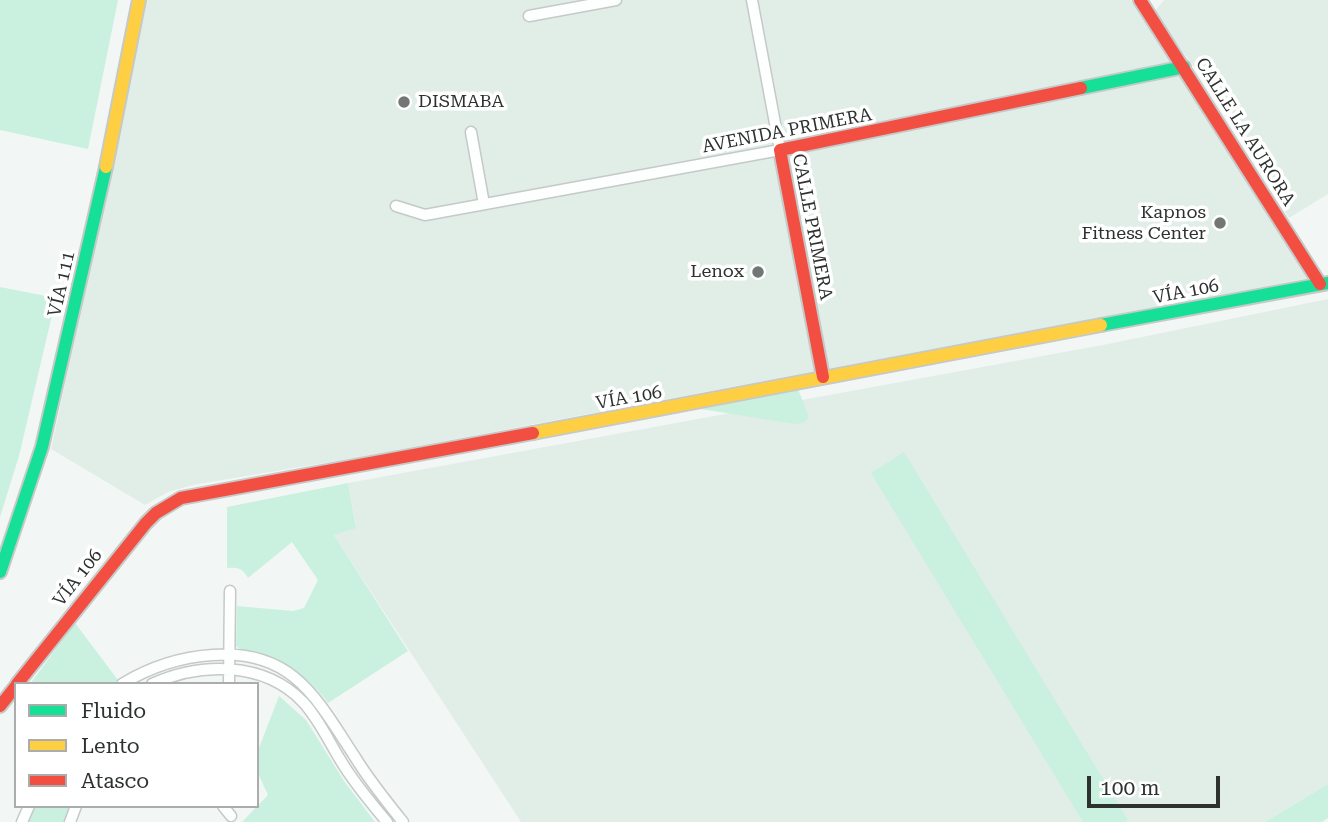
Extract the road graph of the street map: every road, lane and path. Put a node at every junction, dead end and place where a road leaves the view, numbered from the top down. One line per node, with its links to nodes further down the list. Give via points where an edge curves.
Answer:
1 (139, 0): 13 (main road, VÍA 111, via 97,213 42,447)
2 (616, 0): 5 (street)
3 (752, 0): 8 (street, CALLE PRIMERA)
4 (1140, 0): 6 (main road, CALLE LA AURORA)
5 (529, 16)
6 (1184, 67): 8 (main road, AVENIDA PRIMERA); 11 (main road, CALLE LA AURORA)
7 (471, 132): 9 (street)
8 (780, 150): 9 (street, AVENIDA PRIMERA); 12 (main road, CALLE PRIMERA)
9 (484, 204): 10 (street, AVENIDA PRIMERA, via 425,215)
10 (396, 206)
11 (1324, 284): 12 (main road, VÍA 106)
12 (823, 377): 17 (main road, VÍA 106, via 181,499 146,523)
13 (0, 572)
14 (230, 591): 15 (street)
15 (229, 653): 16 (street); 18 (street, via 180,659); 26 (street, via 274,664 300,681 323,706)
16 (229, 669): 19 (street, via 193,671); 20 (street); 25 (street, via 281,684 303,702)
17 (19, 682)
18 (126, 682)
19 (158, 682)
20 (229, 682)
21 (14, 689): 22 (main road, VÍA 106)
22 (0, 706)
23 (225, 808): 24 (street)
24 (231, 816)
25 (387, 822)
26 (403, 822)

